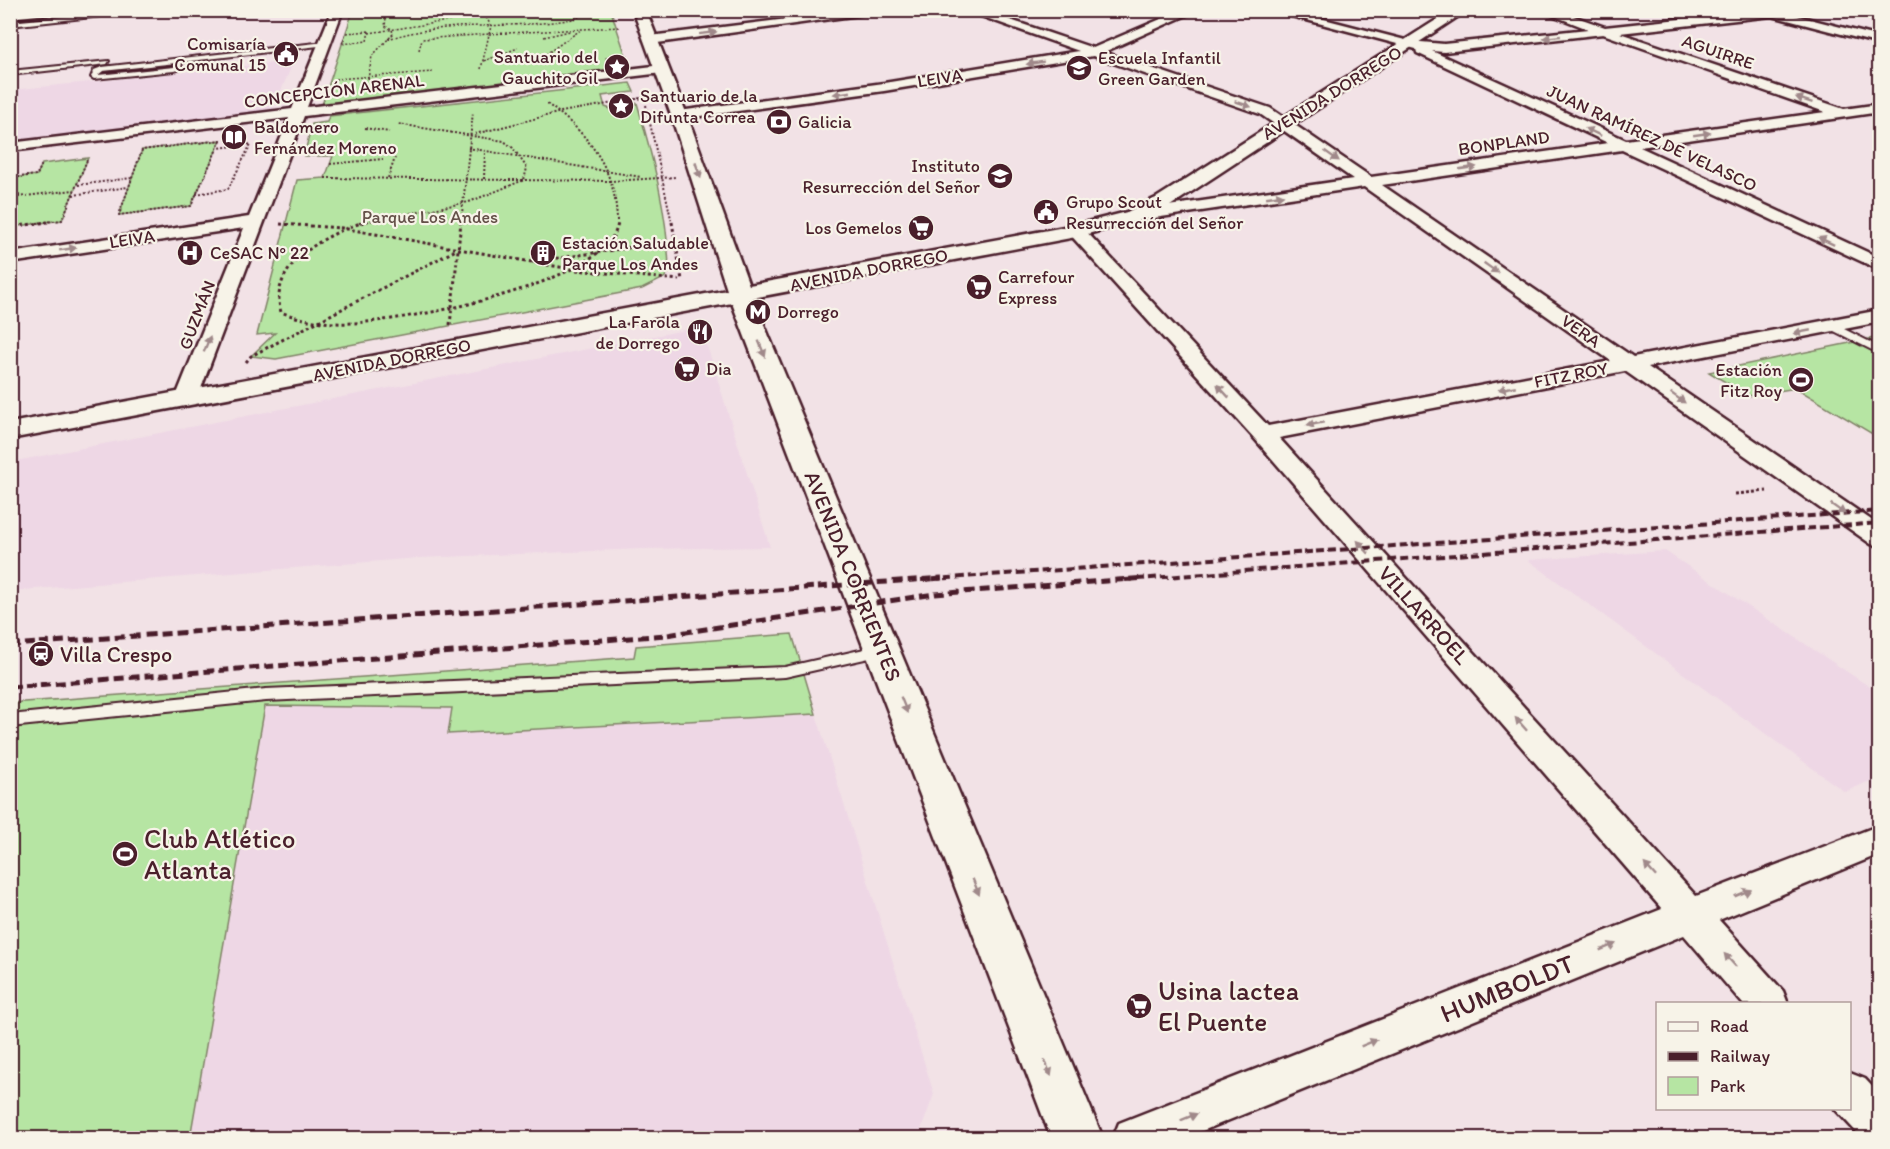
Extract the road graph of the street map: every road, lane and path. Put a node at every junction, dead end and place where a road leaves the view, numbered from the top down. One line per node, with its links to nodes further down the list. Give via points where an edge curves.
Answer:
1 (47, 10): 15 (main road)
2 (155, 10): 18 (lane)
3 (338, 10): 31 (street, GUZMÁN)
4 (387, 10): 22 (path, via 384,22)
5 (582, 10): 20 (path, via 578,18 557,24)
6 (639, 10): 19 (main road, AVENIDA CORRIENTES)
7 (890, 10): 28 (street, one-way to 7)
8 (969, 10): 35 (street, VERA)
9 (1192, 10): 35 (street, LEIVA)
10 (1274, 10): 32 (street)
11 (1462, 10): 32 (main road, AVENIDA DORREGO)
12 (1544, 10): 23 (street, AGUIRRE)
13 (1798, 10): 14 (street)
14 (1768, 12): 23 (street); 29 (street)
15 (10, 14)
16 (485, 15): 20 (path)
17 (461, 19): 22 (path)
18 (10, 24)
19 (645, 25): 21 (path); 28 (main road, AVENIDA CORRIENTES)
20 (491, 26): 25 (path); 27 (path, via 421,29)
21 (582, 28): 25 (path); 26 (path); 38 (path)
22 (391, 29): 24 (path); 27 (path, via 393,34)
23 (1605, 32): 32 (street, one-way to 32, via 1463,47); 53 (street, AGUIRRE, one-way to 23)
24 (369, 33): 24 (path, via 367,41 342,44 346,33)
25 (489, 34): 34 (path, via 422,39); 37 (path)
26 (544, 37)
27 (388, 39): 44 (path, via 372,56)
28 (650, 40): 40 (main road, AVENIDA CORRIENTES)
29 (1880, 41)
30 (294, 43): 41 (lane)
31 (325, 44): 36 (lane); 52 (street, GUZMÁN)
32 (1409, 45): 56 (main road, AVENIDA DORREGO); 59 (street, JUAN RAMÍREZ DE VELASCO, one-way to 32)
33 (518, 48): 37 (path)
34 (419, 50)
35 (1092, 53): 54 (street, LEIVA, one-way to 54); 56 (street, VERA, one-way to 56, via 1265,111)
36 (179, 60): 36 (lane, via 102,69 94,77 174,69 179,68)
37 (483, 61): 45 (path)
38 (534, 62)
39 (10, 66): 41 (lane, via 36,63)
40 (662, 69): 43 (street, CONCEPCIÓN ARENAL); 46 (main road, AVENIDA CORRIENTES)
41 (38, 70): 42 (lane)
42 (10, 73)
43 (628, 73): 45 (street, CONCEPCIÓN ARENAL); 47 (path, via 641,83)
44 (366, 85)
45 (477, 92): 52 (street, CONCEPCIÓN ARENAL)
46 (670, 93): 47 (path); 54 (main road, AVENIDA CORRIENTES)
47 (645, 97): 51 (path); 76 (path)
48 (541, 100): 51 (path)
49 (473, 108): 58 (path)
50 (1880, 108): 53 (street, BONPLAND)
51 (561, 112): 58 (path); 70 (path, via 588,135)
52 (297, 113): 60 (street, CONCEPCIÓN ARENAL); 94 (street, GUZMÁN)
53 (1842, 114): 57 (street, AGUIRRE); 59 (street, BONPLAND, one-way to 53)
54 (679, 115): 71 (main road, AVENIDA CORRIENTES, one-way to 71)
55 (396, 123): 58 (path)
56 (1284, 123): 82 (street, VERA, one-way to 82); 93 (main road, AVENIDA DORREGO, via 1163,202)
57 (1870, 123)
58 (470, 135): 62 (path); 64 (path, via 504,141)
59 (1622, 145): 82 (street, BONPLAND, one-way to 59); 104 (street, JUAN RAMÍREZ DE VELASCO, one-way to 59)
60 (10, 147)
61 (218, 148): 73 (path, via 221,140 142,150); 87 (path); 87 (path, via 251,144 228,189)
62 (468, 148): 63 (path); 77 (path)
63 (485, 151): 64 (path); 78 (path)
64 (520, 157): 70 (path); 80 (path, via 527,168)
65 (395, 158): 75 (path)
66 (80, 159): 83 (path, via 88,158)
67 (383, 159): 69 (path)
68 (42, 164): 72 (path, via 37,175)
69 (330, 164)
70 (608, 171): 79 (path); 81 (path)
71 (699, 175): 76 (path); 107 (main road, AVENIDA CORRIENTES)
72 (10, 178)
73 (132, 178): 83 (path); 84 (path)
74 (325, 178): 75 (path)
75 (388, 178): 77 (path)
76 (664, 178): 79 (path); 106 (path)
77 (464, 179): 78 (path); 91 (path)
78 (484, 179): 80 (path)
79 (649, 179): 81 (path)
80 (524, 180): 81 (path); 91 (path)
81 (611, 181): 101 (path, via 620,224)
82 (1369, 183): 93 (street, BONPLAND, one-way to 82); 115 (street, VERA, one-way to 115)
83 (77, 185): 85 (path)
84 (129, 187): 87 (path, via 119,215 191,206); 88 (path)
85 (75, 190): 88 (path); 89 (path)
86 (10, 193): 89 (path)
87 (196, 194)
88 (73, 195): 95 (path, via 62,220)
89 (18, 197): 90 (path)
90 (10, 202)
91 (462, 204): 96 (path, via 391,214); 100 (path)
92 (10, 214): 95 (path, via 17,213)
93 (1134, 216): 97 (main road, AVENIDA DORREGO)
94 (254, 221): 98 (street, GUZMÁN); 102 (street, LEIVA, one-way to 94)
95 (10, 227)
96 (342, 228): 98 (path, via 275,224 272,238); 100 (path); 111 (path, via 300,258 283,279 279,291 277,302 281,312 298,320)
97 (1076, 231): 107 (main road, AVENIDA DORREGO); 119 (street, VILLARROEL, one-way to 97)
98 (246, 241): 117 (street, GUZMÁN, one-way to 98)
99 (668, 242): 101 (path)
100 (458, 250): 103 (path); 109 (path); 111 (path)
101 (600, 252): 103 (path); 105 (path)
102 (10, 258)
103 (528, 262): 105 (path)
104 (1880, 266)
105 (576, 270): 106 (path); 109 (path)
106 (682, 280): 108 (path)
107 (740, 294): 108 (main road, AVENIDA DORREGO); 121 (main road, AVENIDA CORRIENTES, one-way to 121)
108 (689, 305): 113 (main road, AVENIDA DORREGO)
109 (452, 307): 111 (path, via 356,323); 113 (path)
110 (1880, 316): 112 (street, FITZ ROY)
111 (322, 322): 116 (path, via 251,356)
112 (1832, 326): 114 (lane); 115 (street, FITZ ROY, one-way to 115)
113 (448, 350): 116 (main road, AVENIDA DORREGO)
114 (1880, 351)
115 (1629, 364): 119 (street, FITZ ROY, one-way to 119); 120 (street, VERA, one-way to 120)
116 (221, 393): 117 (main road, AVENIDA DORREGO)
117 (186, 399): 118 (main road, AVENIDA DORREGO)
118 (10, 431)
119 (1263, 434): 124 (street, VILLARROEL, one-way to 119)
120 (1880, 538)
121 (882, 650): 122 (lane, via 785,672 266,695); 128 (main road, AVENIDA CORRIENTES, one-way to 128)
122 (10, 721)
123 (1880, 839): 124 (street, HUMBOLDT, one-way to 123)
124 (1689, 914): 125 (street, VILLARROEL, one-way to 124); 129 (street, HUMBOLDT, one-way to 124)
125 (1767, 1002)
126 (1851, 1095): 127 (street)
127 (1880, 1127)
128 (1077, 1138)
129 (1134, 1138)

